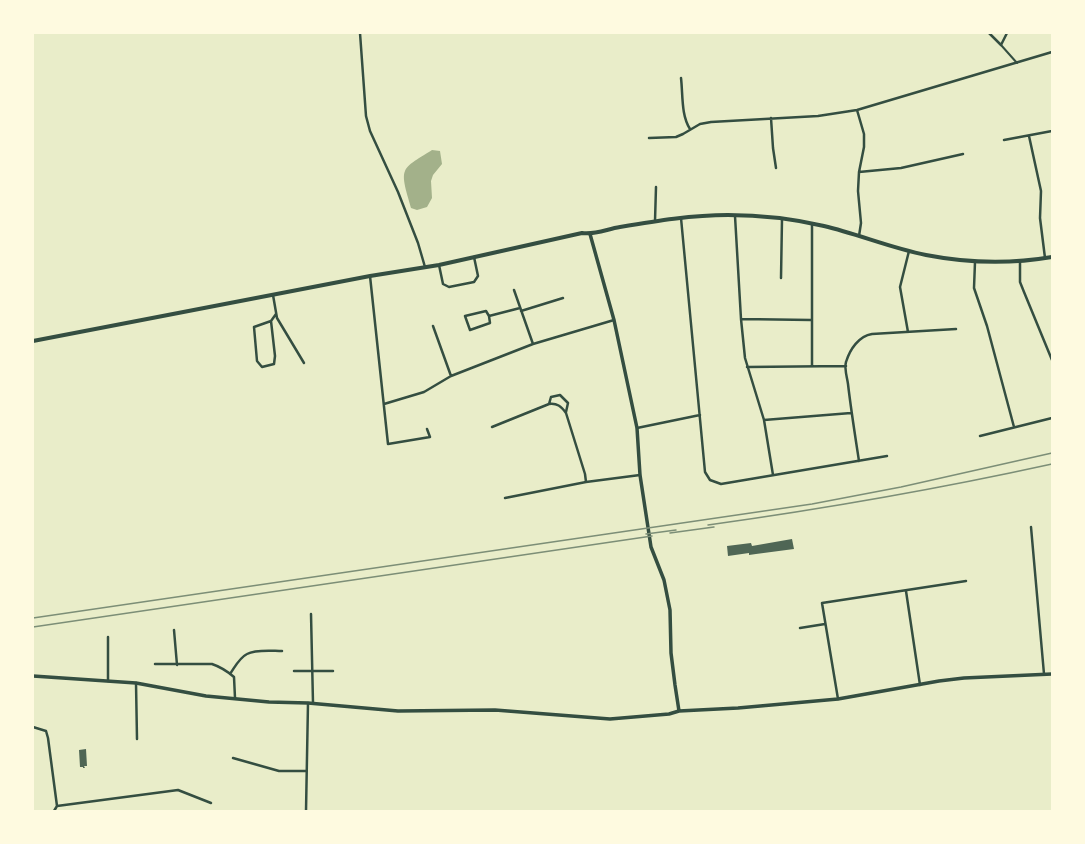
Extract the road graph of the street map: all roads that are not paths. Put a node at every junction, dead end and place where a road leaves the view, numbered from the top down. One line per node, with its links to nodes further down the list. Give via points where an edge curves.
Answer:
1 (360, 33): 33 (street, via 366,116 370,131 398,192)
2 (989, 33): 4 (street)
3 (1007, 33): 4 (street)
4 (1001, 45): 6 (street)
5 (1052, 52): 6 (street)
6 (1017, 63): 8 (street)
7 (682, 78): 10 (street, via 684,115)
8 (857, 110): 9 (street, via 818,116); 17 (street, via 864,134)
9 (771, 118): 10 (street, via 711,122); 16 (street)
10 (690, 129): 13 (street, via 676,137)
11 (1052, 131): 12 (street)
12 (1029, 136): 14 (street); 29 (street, via 1041,191 1040,218)
13 (649, 138)
14 (1004, 140)
15 (963, 154): 17 (street, via 901,168)
16 (776, 168)
17 (859, 172): 25 (street, via 858,191 862,223)
18 (656, 187): 22 (street)
19 (735, 215): 20 (main road); 21 (main road); 42 (street)
20 (681, 218): 22 (main road); 61 (street)
21 (782, 219): 23 (main road); 35 (street)
22 (655, 222): 24 (main road)
23 (812, 223): 25 (main road); 44 (street)
24 (590, 234): 28 (main road, via 582,233); 43 (street)
25 (859, 236): 26 (main road)
26 (909, 251): 31 (main road); 48 (street, via 900,287)
27 (1052, 256): 29 (main road)
28 (474, 257): 32 (main road); 32 (street, via 478,276 474,282 449,287 443,284)
29 (1045, 258): 30 (main road)
30 (1020, 260): 31 (main road); 51 (street, via 1020,282)
31 (975, 262): 65 (street, via 974,288 989,332)
32 (439, 265): 33 (main road)
33 (425, 267): 34 (main road)
34 (370, 276): 37 (main road); 57 (street)
35 (781, 278)
36 (514, 290): 39 (street)
37 (273, 295): 40 (street); 49 (main road)
38 (563, 298): 39 (street)
39 (520, 310): 41 (street); 50 (street)
40 (276, 314): 45 (street); 52 (street)
41 (489, 316): 41 (street, via 490,323 470,330 465,316 486,311)
42 (741, 319): 44 (street); 55 (street)
43 (614, 320): 50 (street); 66 (street)
44 (811, 320): 53 (street)
45 (271, 321): 45 (street, via 274,364 262,367 257,361 254,327)
46 (433, 326): 56 (street)
47 (956, 329): 48 (street)
48 (908, 332): 54 (street, via 864,336 849,355)
49 (33, 341)
50 (533, 344): 56 (street)
51 (1052, 360)
52 (304, 363)
53 (812, 366): 54 (street); 55 (street)
54 (846, 366): 60 (street)
55 (747, 367): 63 (street)
56 (451, 376): 57 (street, via 424,392)
57 (384, 404): 67 (street, via 388,444 430,437)
58 (549, 404): 59 (street, via 561,406); 59 (street, via 551,397 560,395 568,404); 64 (street)
59 (566, 413): 73 (street)
60 (851, 413): 63 (street); 70 (street)
61 (700, 415): 66 (street); 72 (street, via 705,472 710,480 721,484)
62 (1052, 418): 65 (street)
63 (764, 420): 72 (street)
64 (492, 427)
65 (1014, 427): 68 (street)
66 (637, 428): 71 (street)
67 (428, 429)
68 (980, 436)
69 (888, 456): 70 (street)
70 (859, 461): 72 (street)
71 (640, 475): 73 (street); 100 (street, via 651,547 664,580 670,610 672,659)
72 (773, 475)
73 (586, 482): 74 (street)
74 (504, 498)
75 (1031, 528): 90 (street)
76 (966, 581): 77 (street)
77 (906, 591): 79 (street, via 822,603); 95 (street)
78 (311, 614): 86 (street)
79 (825, 624): 80 (street); 97 (street)
80 (800, 628)
81 (174, 630): 85 (street)
82 (108, 637): 93 (street)
83 (282, 651): 89 (street, via 257,651 247,654 238,661)
84 (155, 664): 85 (street)
85 (177, 665): 89 (street, via 212,664)
86 (312, 670): 87 (street); 88 (street); 99 (street)
87 (294, 671)
88 (333, 671)
89 (230, 674): 96 (street, via 234,677)
90 (1044, 674): 91 (street); 95 (street, via 964,678)
91 (1052, 674)
92 (33, 676): 93 (street)
93 (108, 681): 94 (street)
94 (136, 683): 96 (street, via 206,696); 102 (street)
95 (920, 685): 97 (street)
96 (235, 698): 98 (street)
97 (838, 700): 100 (street)
98 (308, 703): 99 (street); 104 (street)
99 (313, 704): 100 (street, via 398,711 495,710 610,719 669,714)
100 (679, 710)
101 (33, 727): 106 (street, via 46,731)
102 (137, 739)
103 (233, 758): 104 (street, via 280,771)
104 (306, 771): 108 (street)
105 (210, 803): 106 (street, via 178,790)
106 (57, 806): 107 (street)
107 (54, 811)
108 (306, 811)

